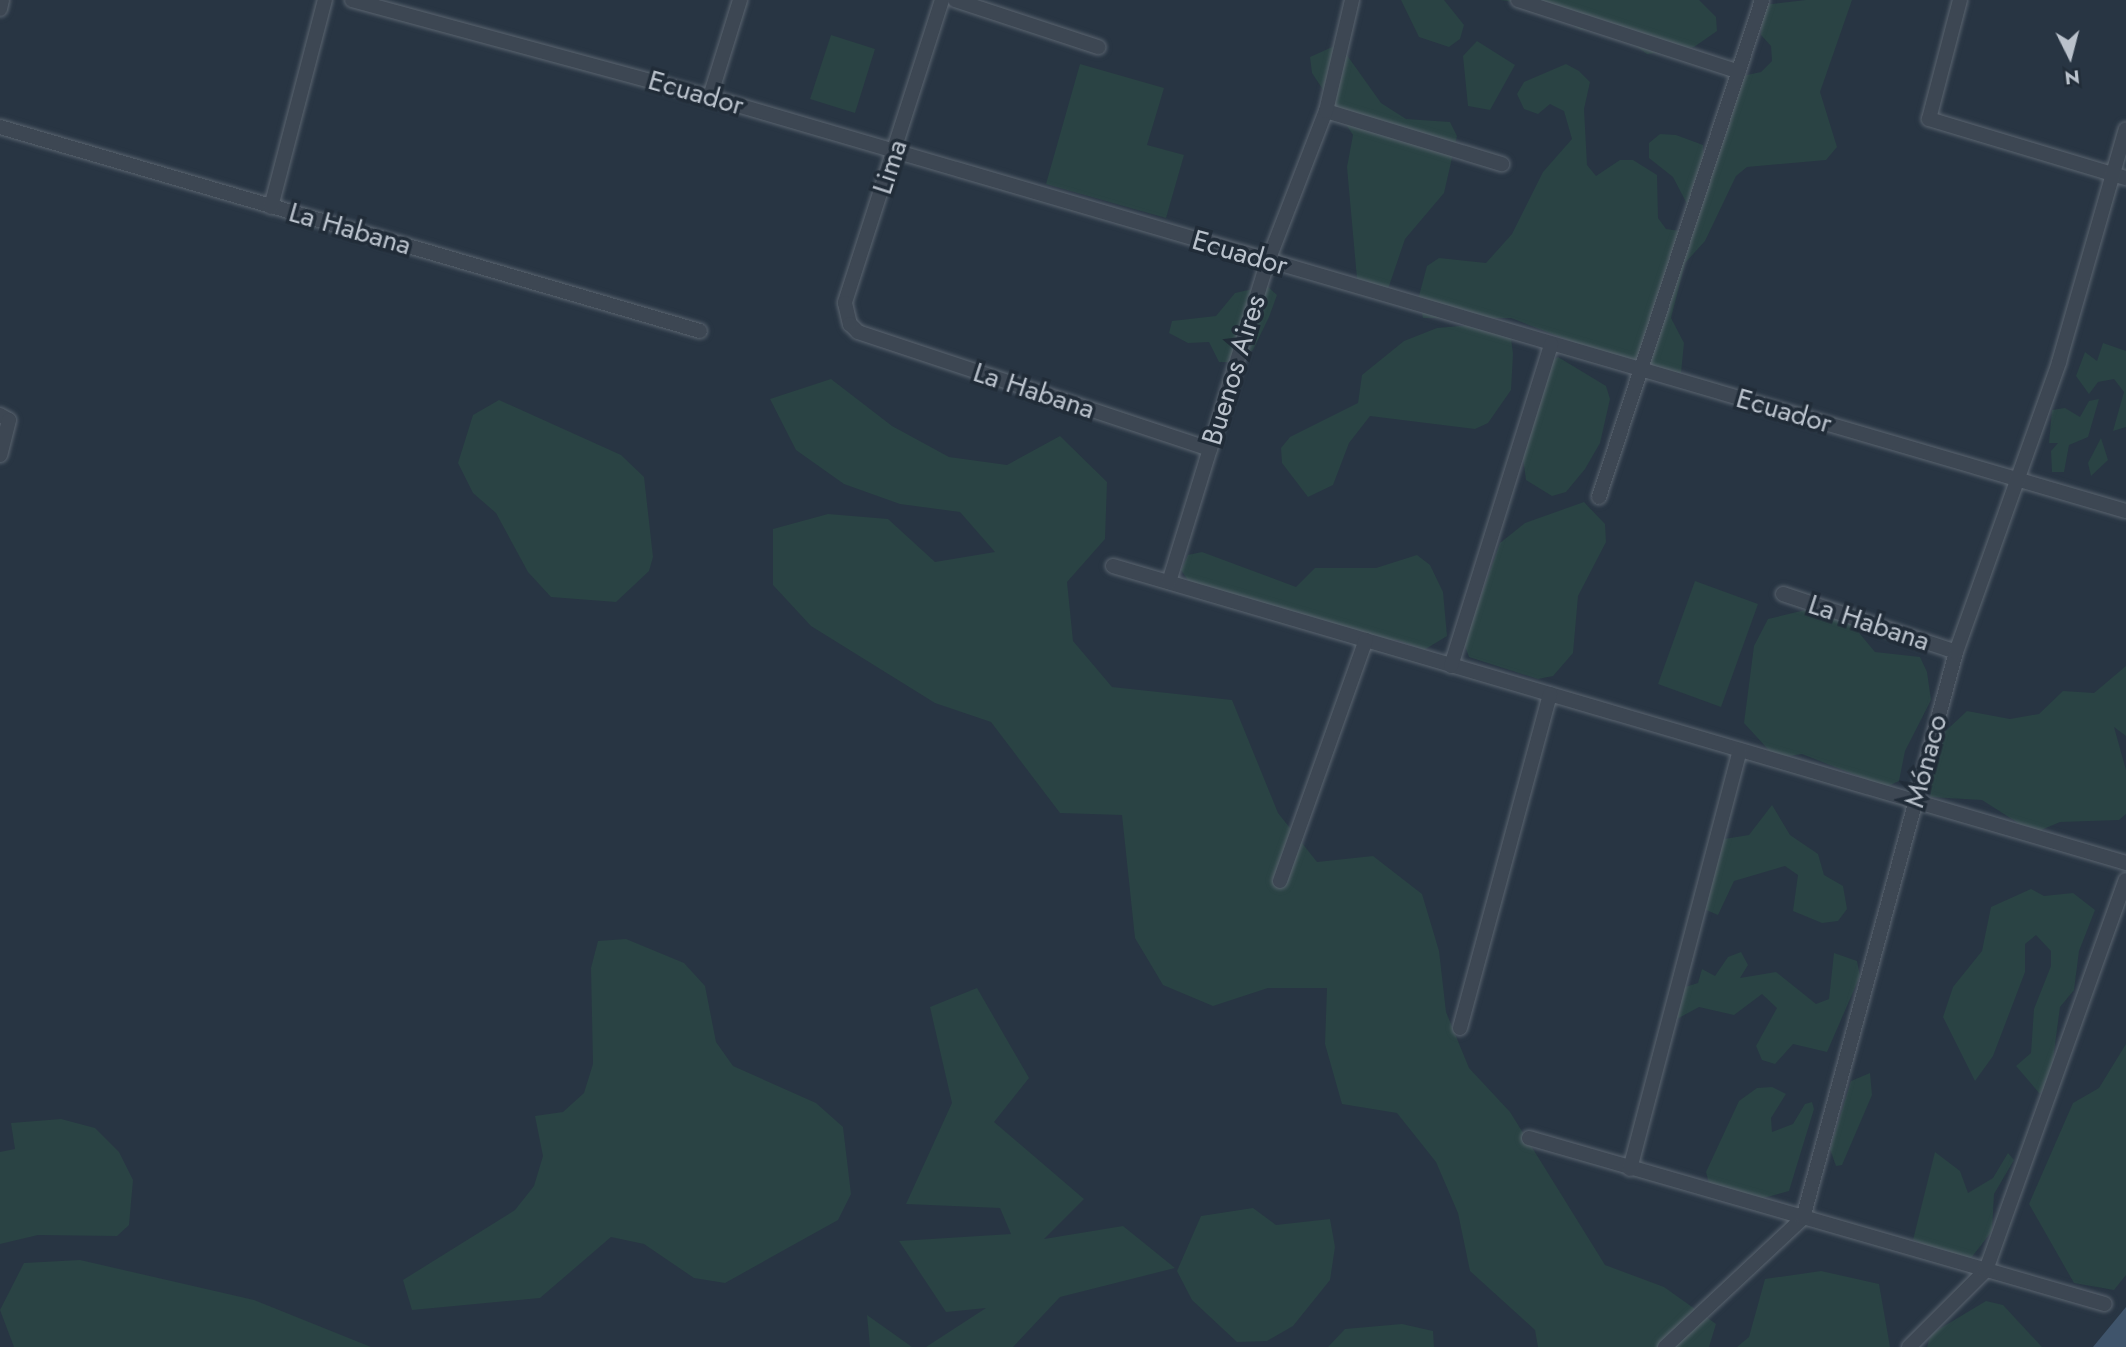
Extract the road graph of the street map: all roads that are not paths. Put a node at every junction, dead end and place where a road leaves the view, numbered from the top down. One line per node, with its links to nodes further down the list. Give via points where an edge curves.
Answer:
1 (2, 0): 11 (street)
2 (325, 0): 21 (street)
3 (352, 0): 14 (street, Ecuador)
4 (740, 0): 14 (street)
5 (942, 0): 18 (street, Lima)
6 (955, 0): 12 (street)
7 (1352, 0): 15 (street, Buenos Aires)
8 (1518, 0): 13 (street)
9 (1762, 0): 13 (street)
10 (1960, 0): 20 (street, via 1929,119)
11 (0, 9)
12 (1098, 47)
13 (1740, 72): 26 (street)
14 (710, 97): 18 (street, Ecuador)
15 (1326, 111): 19 (street); 22 (street, Buenos Aires)
16 (0, 127): 21 (street, La Habana)
17 (2126, 129): 20 (street, Mónaco)
18 (895, 152): 22 (street, Ecuador); 24 (street, Lima, via 845,303)
19 (1502, 164)
20 (2119, 176): 30 (street, Mónaco)
21 (271, 206): 23 (street, La Habana)
22 (1268, 261): 25 (street, Ecuador); 28 (street, Buenos Aires)
23 (700, 331)
24 (858, 332): 28 (street, La Habana)
25 (1551, 344): 26 (street, Ecuador); 38 (street)
26 (1638, 369): 30 (street, Ecuador); 31 (street)
27 (0, 415): 29 (street, via 9,420)
28 (1210, 449): 34 (street, Buenos Aires)
29 (0, 455)
30 (2019, 478): 32 (street, Ecuador); 37 (street, Mónaco)
31 (1599, 497)
32 (2126, 511)
33 (1113, 566): 34 (street)
34 (1169, 582): 36 (street)
35 (1783, 594): 37 (street, La Habana)
36 (1366, 640): 38 (street); 44 (street)
37 (1956, 652): 41 (street, Mónaco)
38 (1451, 666): 39 (street)
39 (1550, 694): 40 (street); 45 (street)
40 (1740, 750): 41 (street); 47 (street)
41 (1916, 801): 42 (street); 48 (street, Mónaco)
42 (2126, 863)
43 (2126, 880): 49 (street)
44 (1280, 881)
45 (1460, 1028)
46 (1529, 1138): 47 (street)
47 (1630, 1169): 48 (street)
48 (1804, 1218): 49 (street); 51 (street)
49 (1986, 1270): 50 (street); 52 (street)
50 (2105, 1304)
51 (1665, 1347)
52 (1909, 1347)

